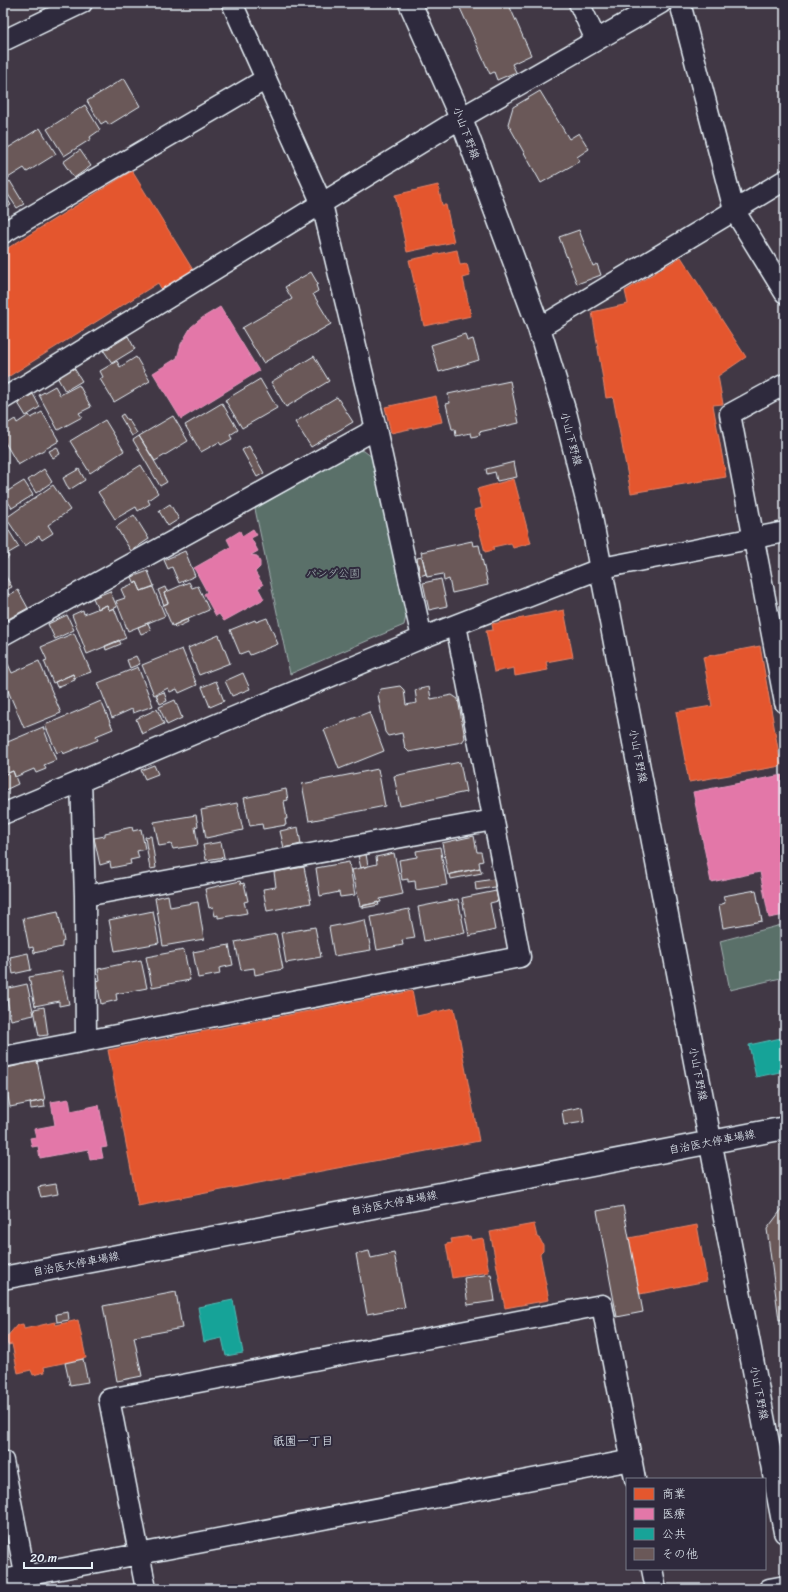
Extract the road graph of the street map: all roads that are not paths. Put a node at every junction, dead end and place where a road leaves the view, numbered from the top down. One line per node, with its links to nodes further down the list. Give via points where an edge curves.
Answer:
1 (82, 3): 8 (street)
2 (232, 3): 9 (street)
3 (410, 3): 10 (main road, 小山下野線)
4 (579, 3): 7 (street)
5 (661, 3): 7 (street)
6 (680, 3): 13 (street)
7 (596, 40): 10 (street)
8 (3, 41)
9 (266, 79): 12 (street); 14 (street)
10 (461, 118): 12 (street); 16 (main road, 小山下野線)
11 (785, 180): 13 (street)
12 (322, 204): 18 (street); 19 (street)
13 (734, 210): 15 (street); 16 (street)
14 (3, 233)
15 (785, 293)
16 (539, 328): 22 (main road, 小山下野線, via 566,416)
17 (785, 384): 21 (street, via 730,414)
18 (3, 399)
19 (376, 429): 24 (street); 25 (street)
20 (785, 532): 21 (street)
21 (754, 538): 22 (street); 26 (street)
22 (602, 568): 23 (street); 35 (main road, 小山下野線)
23 (456, 625): 25 (street); 30 (street)
24 (3, 634)
25 (422, 638): 28 (street)
26 (783, 677): 27 (street)
27 (785, 703)
28 (81, 781): 29 (street); 31 (street)
29 (3, 814)
30 (493, 820): 31 (street); 32 (street, via 520,957)
31 (85, 896): 32 (street)
32 (86, 1040): 33 (street)
33 (3, 1057)
34 (785, 1128): 35 (main road, 自治医大停車場線)
35 (711, 1142): 36 (main road, 自治医大停車場線); 39 (main road, 小山下野線)
36 (3, 1278)
37 (3, 1461): 43 (street)
38 (634, 1470): 40 (street); 40 (street, via 602,1305 109,1399)
39 (785, 1532)
40 (140, 1554): 43 (street); 45 (street)
41 (652, 1570): 46 (street)
42 (3, 1580): 43 (street)
43 (27, 1582)
44 (785, 1586): 47 (street)
45 (146, 1589)
46 (656, 1589)
47 (769, 1589)

